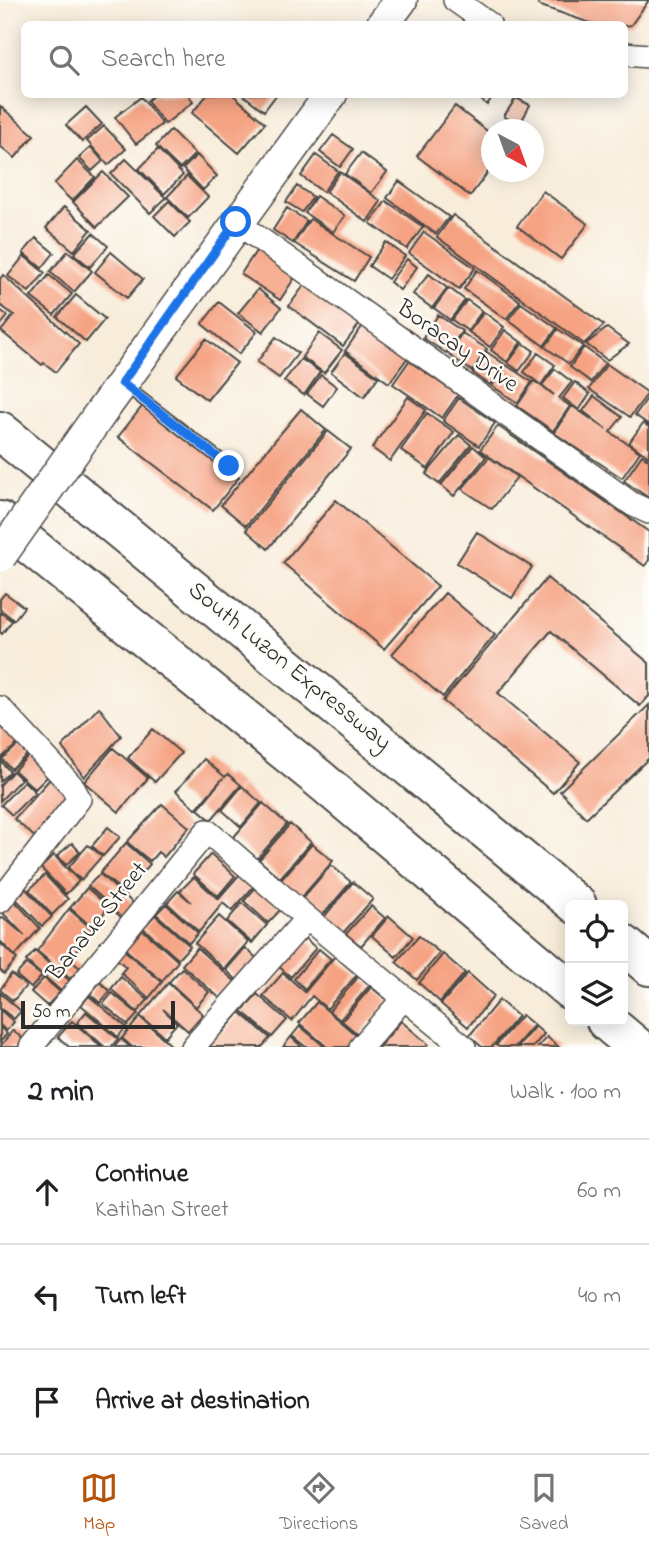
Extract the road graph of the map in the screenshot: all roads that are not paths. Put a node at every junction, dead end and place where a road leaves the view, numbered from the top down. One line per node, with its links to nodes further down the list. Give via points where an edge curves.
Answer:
1 (401, 0): 3 (street)
2 (455, 0): 4 (street)
3 (385, 21)
4 (485, 21)
5 (628, 54): 6 (street)
6 (649, 56)
7 (328, 98): 8 (street)
8 (236, 222): 9 (street); 13 (street, Boracay Drive)
9 (122, 383): 12 (lane); 16 (street, bridge)
10 (0, 402): 15 (highway)
11 (0, 431): 15 (highway, South Luzon Expressway)
12 (229, 466)
13 (649, 512)
14 (0, 521): 23 (highway, via 317,777)
15 (138, 544): 18 (highway, South Luzon Expressway)
16 (0, 556)
17 (0, 708): 19 (street, via 79,799)
18 (571, 900)
19 (0, 901)
20 (307, 918): 24 (street); 26 (street, Banaue Street, via 207,831); 27 (street)
21 (628, 948): 22 (highway)
22 (649, 966)
23 (565, 986)
24 (404, 998): 28 (street); 29 (street)
25 (612, 1026): 30 (highway)
26 (31, 1047)
27 (193, 1047)
28 (361, 1047)
29 (464, 1047)
30 (637, 1047)

